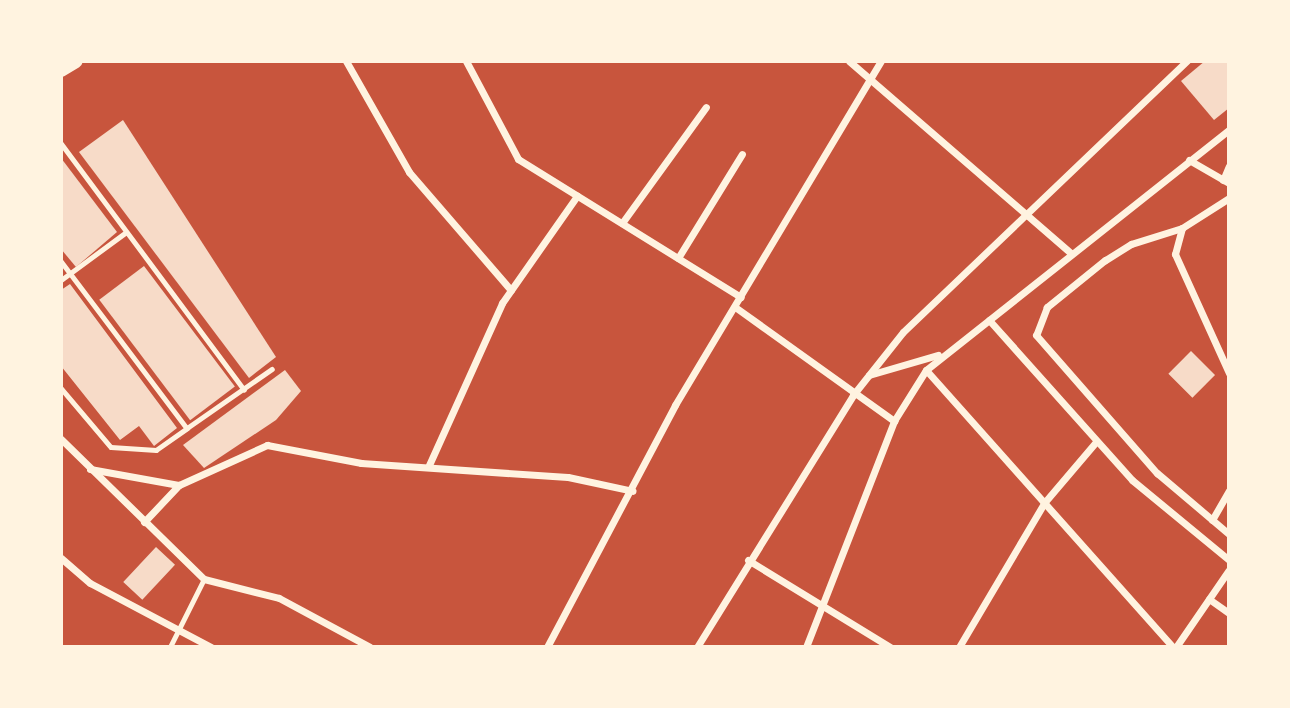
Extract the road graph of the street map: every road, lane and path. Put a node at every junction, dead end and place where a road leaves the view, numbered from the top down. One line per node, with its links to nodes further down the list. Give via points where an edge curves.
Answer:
1 (76, 61): 7 (highway)
2 (346, 61): 27 (street, via 409,172)
3 (466, 61): 16 (street, via 506,145)
4 (849, 61): 8 (street)
5 (881, 61): 8 (street)
6 (1187, 61): 18 (street)
7 (61, 70)
8 (871, 80): 18 (street); 28 (street)
9 (706, 107): 19 (street)
10 (1229, 131): 13 (street)
11 (61, 143): 21 (lane)
12 (742, 154): 23 (street)
13 (1189, 160): 15 (street); 22 (street)
14 (1229, 166): 15 (street)
15 (1226, 181)
16 (577, 196): 19 (street); 27 (street)
17 (1229, 198): 20 (street)
18 (1028, 210): 22 (street); 35 (street, via 903,331)
19 (622, 223): 23 (street)
20 (1182, 228): 34 (street, via 1175,254 1180,272); 49 (street, via 1131,244 1105,260 1046,307 1037,335 1157,473)
21 (125, 233): 25 (lane); 37 (lane)
22 (1071, 253): 30 (street)
23 (678, 258): 28 (street)
24 (61, 261): 25 (lane)
25 (71, 273): 26 (lane); 40 (lane)
26 (61, 280)
27 (510, 290): 43 (street, via 469,366)
28 (741, 297): 29 (street)
29 (735, 307): 38 (street); 47 (street, via 675,405)
30 (989, 320): 31 (street); 42 (street)
31 (941, 354): 33 (street); 35 (street)
32 (272, 369): 37 (lane)
33 (926, 370): 39 (street); 48 (street)
34 (1229, 373)
35 (869, 375): 38 (street)
36 (61, 388): 40 (lane, via 111,447 156,450)
37 (244, 389): 40 (lane)
38 (853, 395): 39 (street); 53 (street)
39 (894, 421): 58 (street)
40 (187, 428)
41 (61, 439): 44 (street)
42 (1096, 442): 48 (street); 54 (street)
43 (429, 465): 45 (street, via 361,463 267,445); 47 (street, via 568,477)
44 (90, 469): 45 (street); 50 (street)
45 (179, 485): 50 (street)
46 (1229, 490): 49 (street)
47 (633, 491): 64 (street)
48 (1044, 503): 68 (street); 69 (street)
49 (1212, 520): 51 (street)
50 (144, 522): 56 (street)
51 (1229, 534)
52 (61, 558): 60 (street, via 90,583)
53 (748, 560): 58 (street); 65 (street)
54 (1229, 560)
55 (1229, 570): 57 (street)
56 (204, 579): 60 (lane); 63 (street, via 279,598)
57 (1209, 599): 59 (street); 69 (street)
58 (821, 601): 66 (street); 67 (street)
59 (1229, 614)
60 (178, 627): 61 (lane); 62 (street)
61 (170, 647)
62 (211, 647)
63 (370, 647)
64 (547, 647)
65 (697, 647)
66 (806, 647)
67 (890, 647)
68 (959, 647)
69 (1175, 647)

